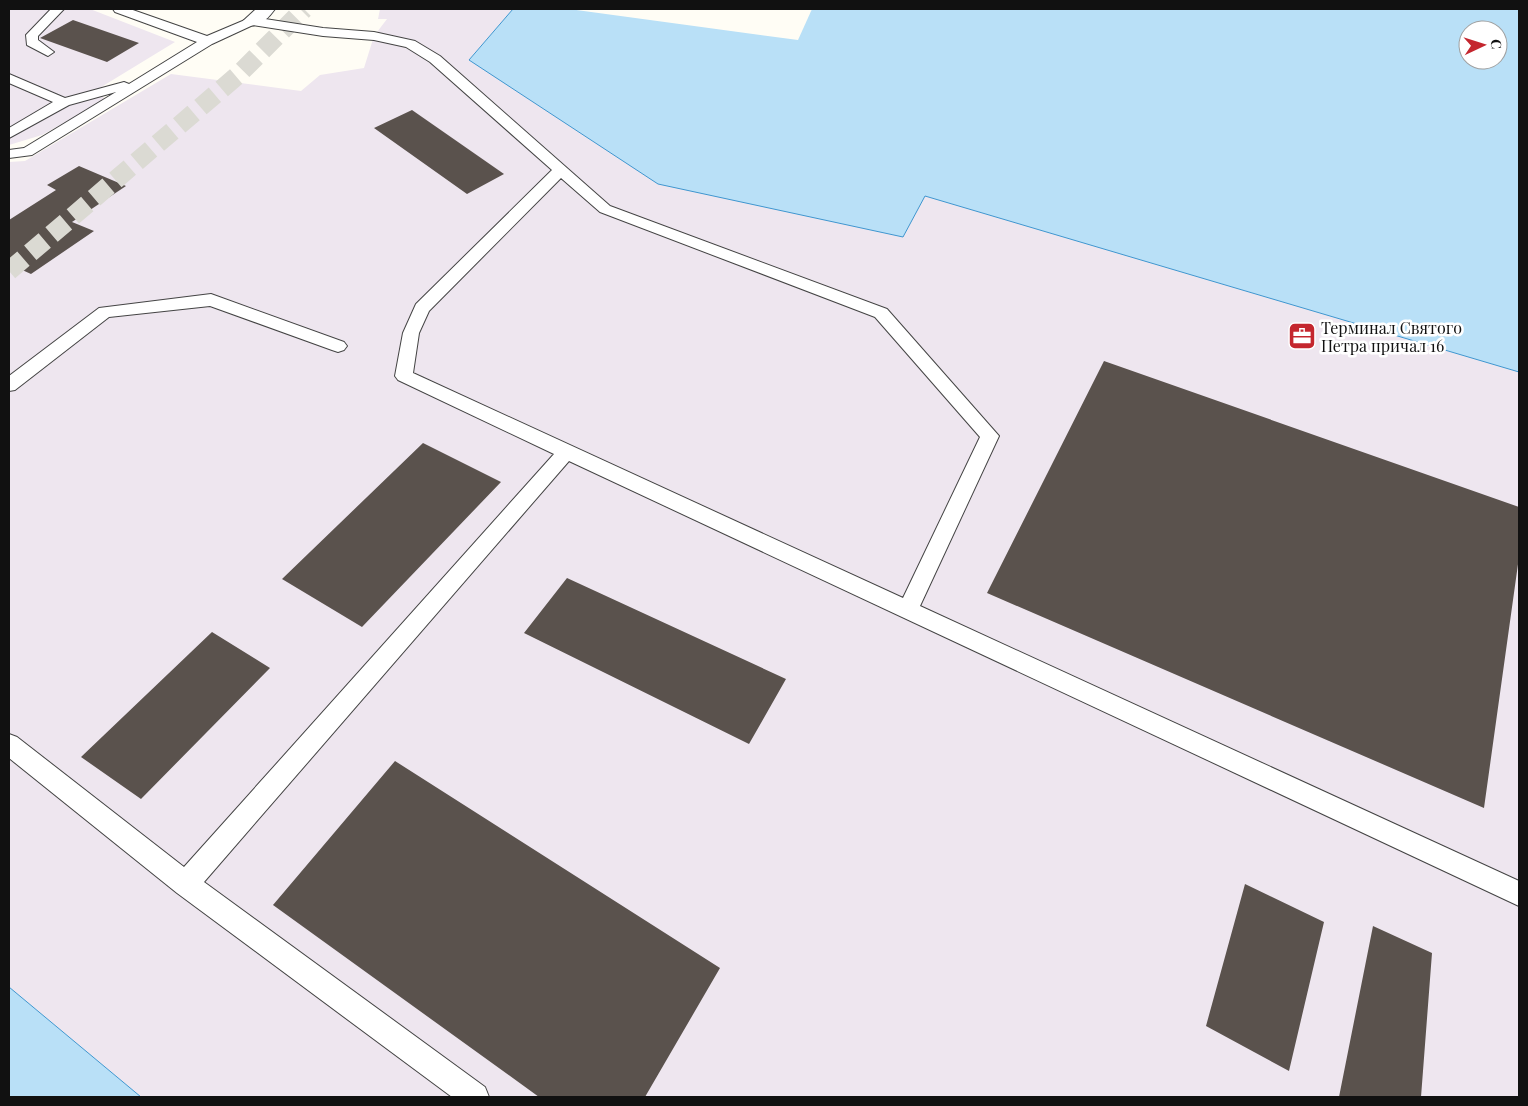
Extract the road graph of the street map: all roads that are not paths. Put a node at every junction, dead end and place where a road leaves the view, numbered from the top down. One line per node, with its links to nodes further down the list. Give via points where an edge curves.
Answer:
1 (58, 9): 6 (lane, via 32,35 32,42)
2 (119, 9): 5 (lane)
3 (266, 9): 4 (street)
4 (252, 21): 5 (lane); 12 (lane, via 374,36 410,44 435,60)
5 (207, 42): 8 (lane)
6 (48, 52)
7 (9, 78): 9 (lane)
8 (147, 80): 9 (lane); 11 (lane, via 54,138 27,152)
9 (64, 102): 10 (lane)
10 (9, 134)
11 (9, 154)
12 (559, 171): 15 (lane, via 422,308 411,333 404,376); 16 (lane, via 605,209 881,313 990,436)
13 (338, 346): 14 (lane, via 211,300 105,312)
14 (9, 385)
15 (567, 451): 16 (lane); 18 (lane)
16 (908, 610): 19 (lane)
17 (9, 744): 18 (lane)
18 (186, 884): 20 (lane)
19 (1519, 894)
20 (475, 1097)

